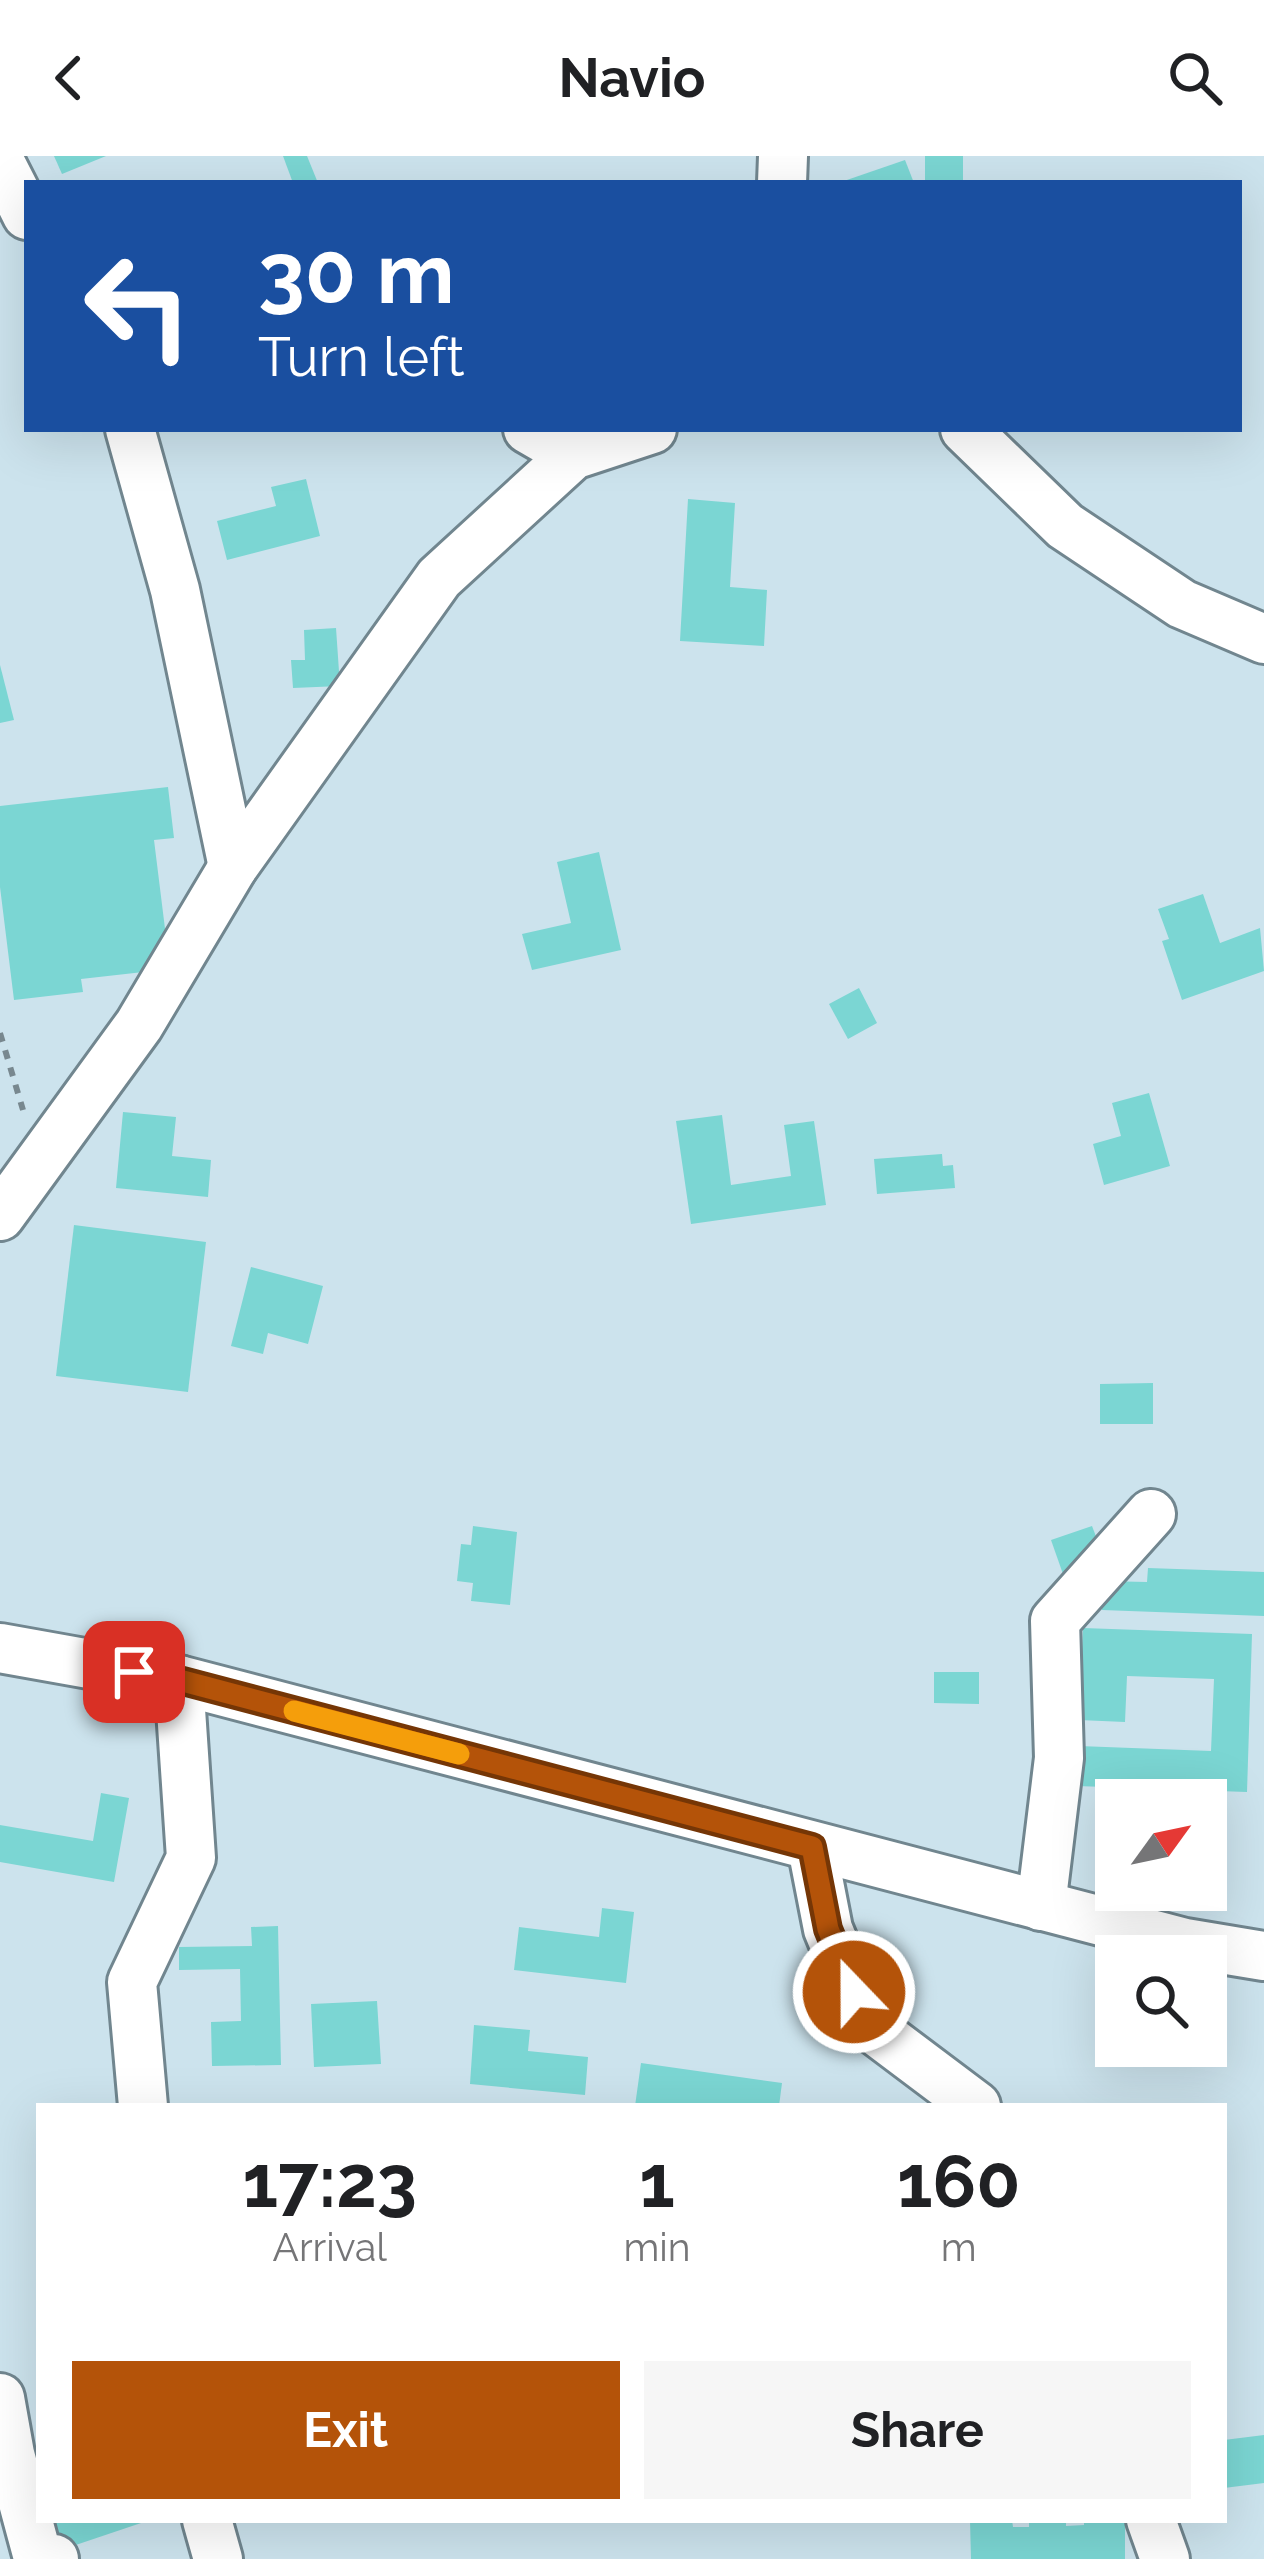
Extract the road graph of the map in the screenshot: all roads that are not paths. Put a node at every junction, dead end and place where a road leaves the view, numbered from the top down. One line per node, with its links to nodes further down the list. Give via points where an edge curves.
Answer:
1 (0, 162): 2 (street)
2 (24, 209)
3 (131, 432): 9 (street, via 175,590)
4 (533, 432): 7 (street)
5 (643, 432): 7 (street)
6 (968, 432): 8 (street, via 1065,526 1182,604)
7 (573, 455): 9 (street, via 440,578)
8 (1264, 639)
9 (233, 867): 10 (street, via 139,1025)
10 (0, 1216)
11 (1151, 1514): 15 (street, via 1054,1621 1059,1758)
12 (0, 1648): 13 (street)
13 (179, 1680): 14 (street); 17 (street, via 191,1858 132,1982)
14 (812, 1847): 15 (street); 18 (street, via 828,1929 867,2024)
15 (1041, 1906): 16 (street)
16 (1264, 1956)
17 (143, 2103)
18 (972, 2103)
19 (0, 2398): 22 (street)
20 (208, 2523): 24 (street)
21 (1152, 2523): 25 (street)
22 (38, 2559): 23 (street)
23 (54, 2559)
24 (218, 2559)
25 (1166, 2559)

